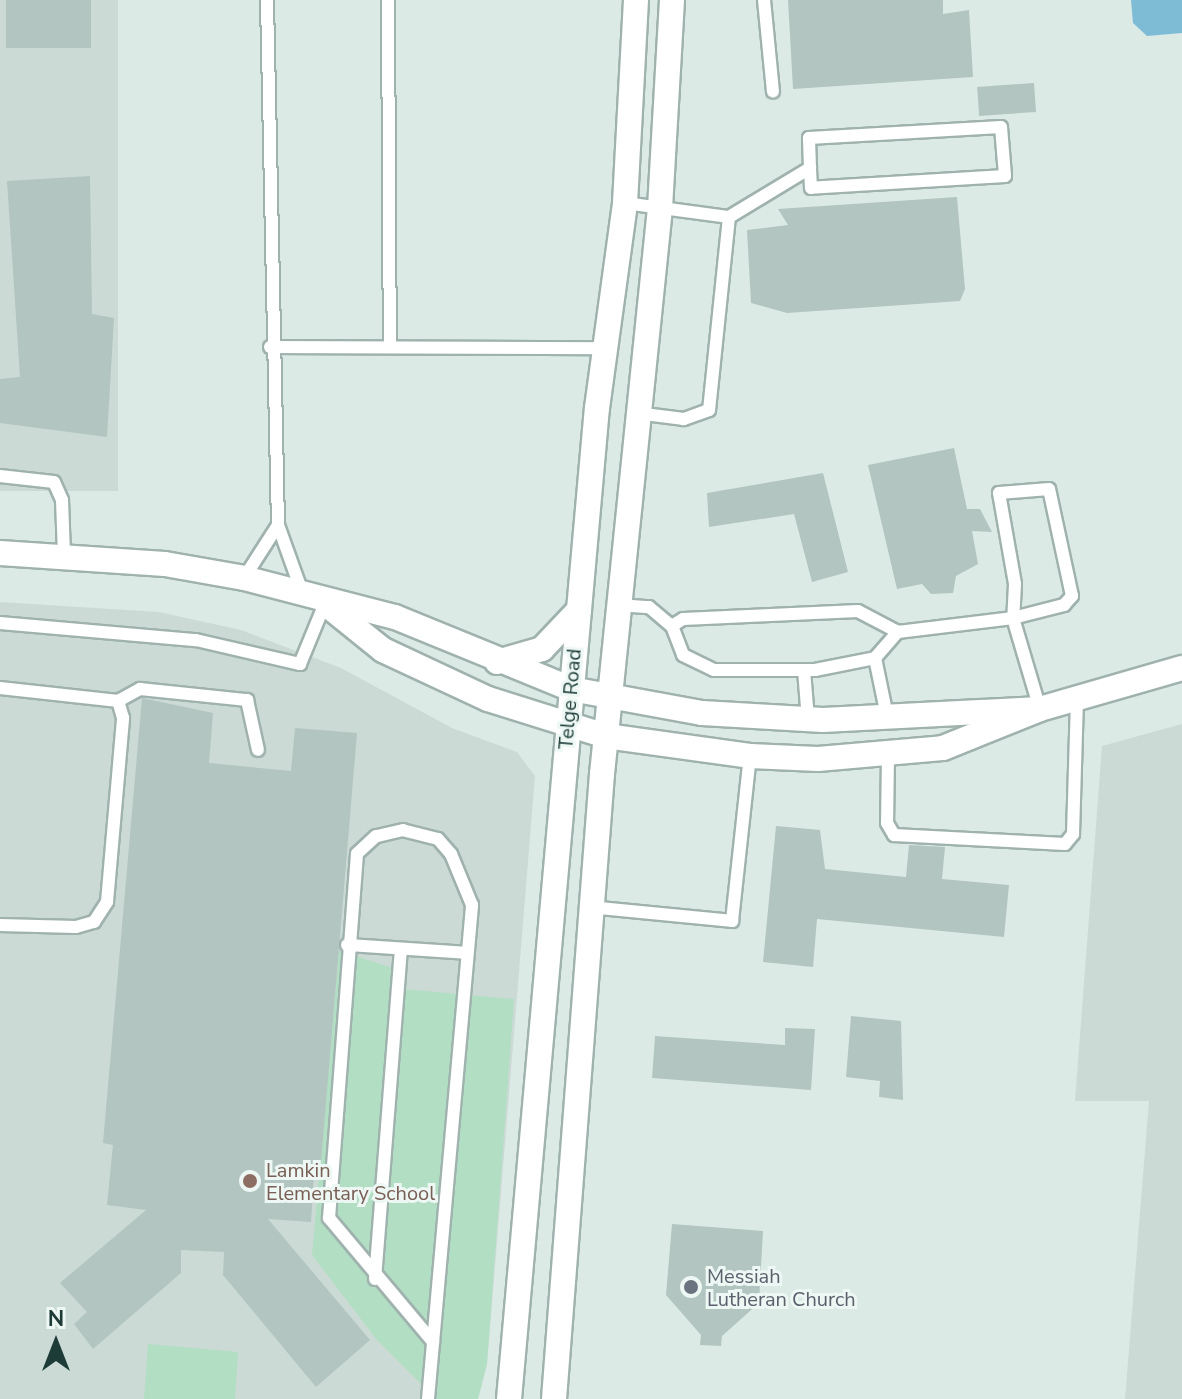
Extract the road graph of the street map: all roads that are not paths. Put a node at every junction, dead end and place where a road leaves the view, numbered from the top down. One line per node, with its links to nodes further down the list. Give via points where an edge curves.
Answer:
1 (267, 0): 11 (lane)
2 (388, 0): 12 (lane)
3 (636, 0): 8 (main road, Telge Road)
4 (672, 0): 9 (main road, Telge Road)
5 (764, 0): 6 (lane)
6 (773, 92)
7 (810, 168): 7 (lane, via 809,138 1001,127 1005,176 811,188); 10 (lane)
8 (625, 203): 9 (lane); 13 (main road, Telge Road)
9 (660, 208): 10 (lane); 14 (main road, Telge Road)
10 (729, 217): 14 (lane, via 709,410 684,419)
11 (270, 347): 12 (lane); 16 (lane)
12 (390, 347): 13 (lane)
13 (605, 348): 22 (main road, Telge Road)
14 (636, 413): 21 (main road, Telge Road)
15 (0, 476): 18 (lane, via 54,482 62,500)
16 (278, 525): 19 (lane); 20 (lane)
17 (0, 553): 18 (main road)
18 (64, 555): 19 (main road)
19 (244, 578): 20 (main road)
20 (315, 600): 24 (lane, via 300,664 196,640); 28 (main road, via 395,617); 39 (main road, via 383,650 488,699)
21 (618, 605): 25 (lane, via 649,607); 33 (main road, Telge Road)
22 (579, 610): 28 (main road, via 542,649); 32 (main road, Telge Road)
23 (1013, 618): 23 (lane, via 1064,605 1072,596 1049,489 1039,485 999,493 1015,584); 26 (lane); 36 (lane)
24 (0, 623)
25 (672, 626): 26 (lane, via 683,619 858,611); 30 (lane, via 683,655 714,670)
26 (898, 632): 27 (lane)
27 (875, 658): 30 (lane); 37 (lane)
28 (496, 662): 32 (main road)
29 (1182, 668): 34 (main road)
30 (804, 670): 38 (lane)
31 (0, 688): 35 (lane)
32 (571, 689): 33 (main road); 39 (main road, Telge Road)
33 (609, 697): 38 (main road, via 702,713); 40 (main road, Telge Road)
34 (1077, 698): 36 (main road); 42 (lane, via 1073,834 1065,844 894,835 887,823)
35 (118, 701): 41 (lane, via 140,689 247,700); 45 (lane, via 123,718 107,902 94,922 76,927)
36 (1040, 709): 37 (main road); 42 (main road, via 943,748)
37 (887, 716): 38 (main road)
38 (808, 720)
39 (567, 725): 40 (main road); 52 (main road, Telge Road)
40 (606, 736): 43 (main road); 44 (main road, Telge Road)
41 (258, 750)
42 (888, 755): 43 (main road)
43 (750, 756): 44 (lane, via 732,921)
44 (590, 907): 53 (main road, Telge Road)
45 (0, 925)
46 (347, 945): 47 (lane); 48 (lane, via 357,854 376,836 403,830 438,839 451,854 472,905); 49 (lane, via 329,1218)
47 (401, 949): 48 (lane); 49 (lane)
48 (467, 953): 50 (lane)
49 (375, 1279): 50 (lane)
50 (433, 1342): 51 (lane)
51 (428, 1399)
52 (509, 1399)
53 (554, 1399)

